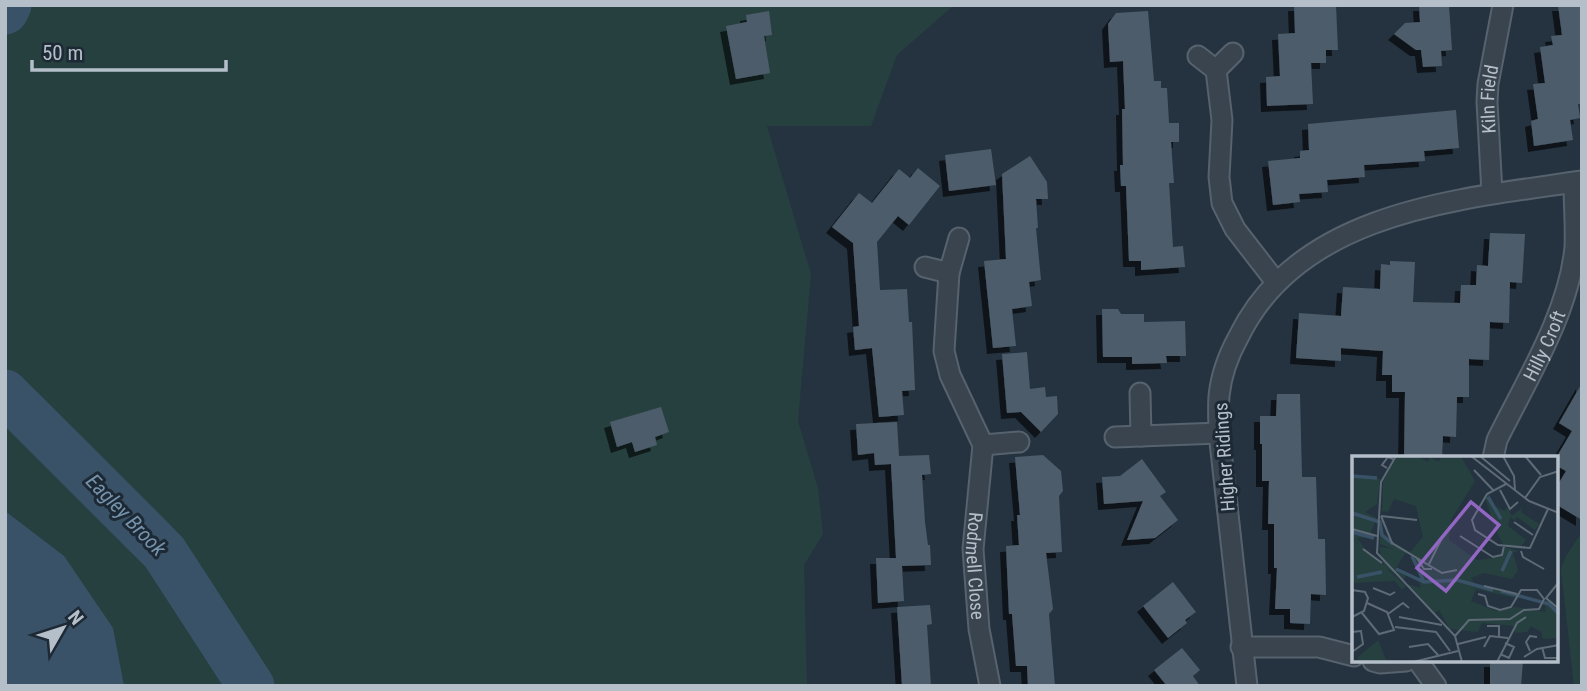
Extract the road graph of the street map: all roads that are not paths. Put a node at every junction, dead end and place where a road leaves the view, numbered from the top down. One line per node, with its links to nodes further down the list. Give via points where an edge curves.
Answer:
1 (1503, 5): 6 (street, Kiln Field, via 1488,84)
2 (1233, 53): 4 (street)
3 (1198, 56): 4 (street)
4 (1216, 71): 10 (street, via 1222,120 1222,203 1234,229)
5 (1578, 182): 6 (street, Higher Ridings); 17 (street, Hilly Croft, via 1569,281)
6 (1492, 193): 10 (street, Higher Ridings, via 1383,220 1336,238)
7 (959, 238): 9 (street)
8 (925, 267): 9 (street)
9 (949, 273): 16 (street, via 944,351 950,375)
10 (1276, 282): 12 (street, Higher Ridings, via 1248,317 1228,357 1219,394)
11 (1140, 393): 13 (street)
12 (1219, 433): 13 (street); 18 (street, Higher Ridings)
13 (1141, 436): 14 (street)
14 (1115, 437)
15 (1019, 442): 16 (street)
16 (983, 444): 21 (street, Rodmell Close, via 973,548 979,629)
17 (1493, 456)
18 (1241, 647): 19 (street, via 1319,647); 22 (street, Higher Ridings)
19 (1352, 655)
20 (1419, 663): 23 (street)
21 (990, 686)
22 (1247, 686)
23 (1436, 686)

